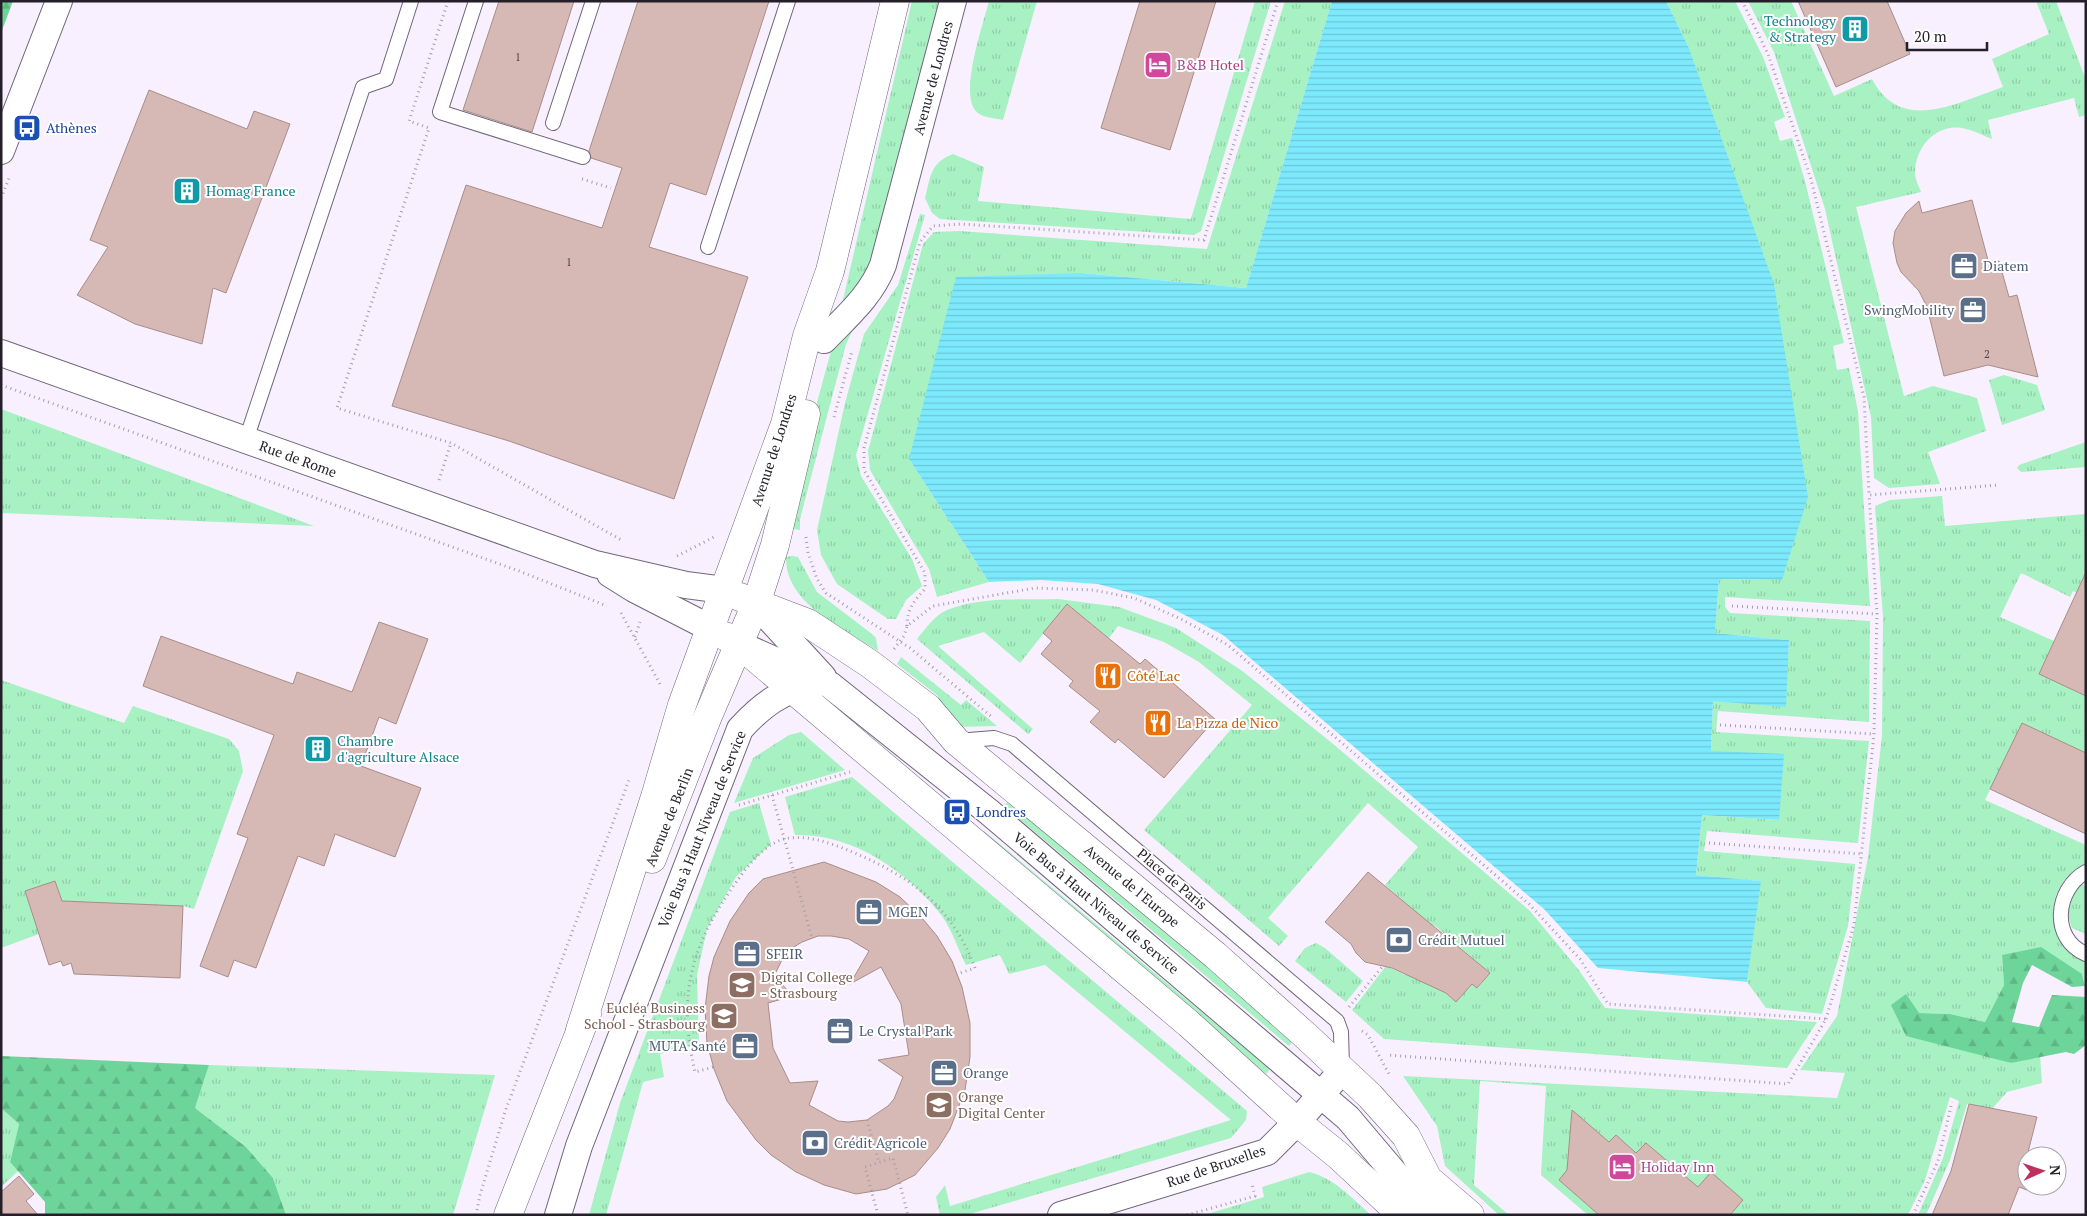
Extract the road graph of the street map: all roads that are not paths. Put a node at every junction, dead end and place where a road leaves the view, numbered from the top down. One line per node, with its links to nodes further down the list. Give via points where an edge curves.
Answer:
1 (59, 1): 9 (street)
2 (412, 1): 15 (lane, via 386,79 363,87)
3 (476, 1): 10 (lane, via 440,112)
4 (593, 1): 8 (lane)
5 (788, 1): 11 (lane)
6 (895, 1): 12 (street, Avenue de Londres)
7 (953, 1): 13 (street, Avenue de Londres, via 883,265 876,283 866,296)
8 (553, 123)
9 (1, 151)
10 (583, 157)
11 (708, 247)
12 (830, 271): 13 (street, Avenue de Londres); 17 (street, Avenue de Londres, via 807,336 775,455)
13 (824, 340): 18 (street, Avenue de Londres, via 775,545)
14 (1, 353): 15 (street, Rue de Rome)
15 (246, 440): 16 (street, Rue de Rome)
16 (595, 564): 17 (street, Rue de Rome, via 686,585); 19 (street, Rue de Rome, via 634,589)
17 (724, 590): 18 (street, Avenue de l'Europe); 19 (street, Avenue de Londres)
18 (756, 604): 20 (street, Avenue de Berlin); 21 (street, Avenue de l'Europe); 26 (street, Avenue de l'Europe, via 808,623 928,708 956,741 1215,955)
19 (710, 628): 20 (street); 25 (street, Avenue de Berlin, via 682,705)
20 (740, 644): 21 (street); 22 (street); 25 (street, Avenue de Berlin)
21 (830, 685): 22 (street, Voie Bus à Haut Niveau de Service); 27 (street, Voie Bus à Haut Niveau de Service, via 989,812)
22 (792, 690): 28 (street, via 1189,1024); 30 (street, Voie Bus à Haut Niveau de Service, via 755,713 740,729 578,1146)
23 (2086, 872): 24 (lane, via 2068,887 2060,915 2063,930 2071,943)
24 (2086, 954)
25 (580, 1030): 29 (street, Avenue de Berlin)
26 (1342, 1071): 27 (street, Rue de Bruxelles); 34 (street, Avenue de l'Europe, via 1406,1136 1428,1179)
27 (1321, 1094): 28 (street, Rue de Bruxelles); 33 (street, via 1348,1118 1408,1189)
28 (1297, 1122): 31 (street, Rue de Bruxelles, via 1267,1152); 32 (street)
29 (508, 1215)
30 (558, 1215)
31 (1061, 1215)
32 (1402, 1215)
33 (1435, 1215)
34 (1470, 1215)

